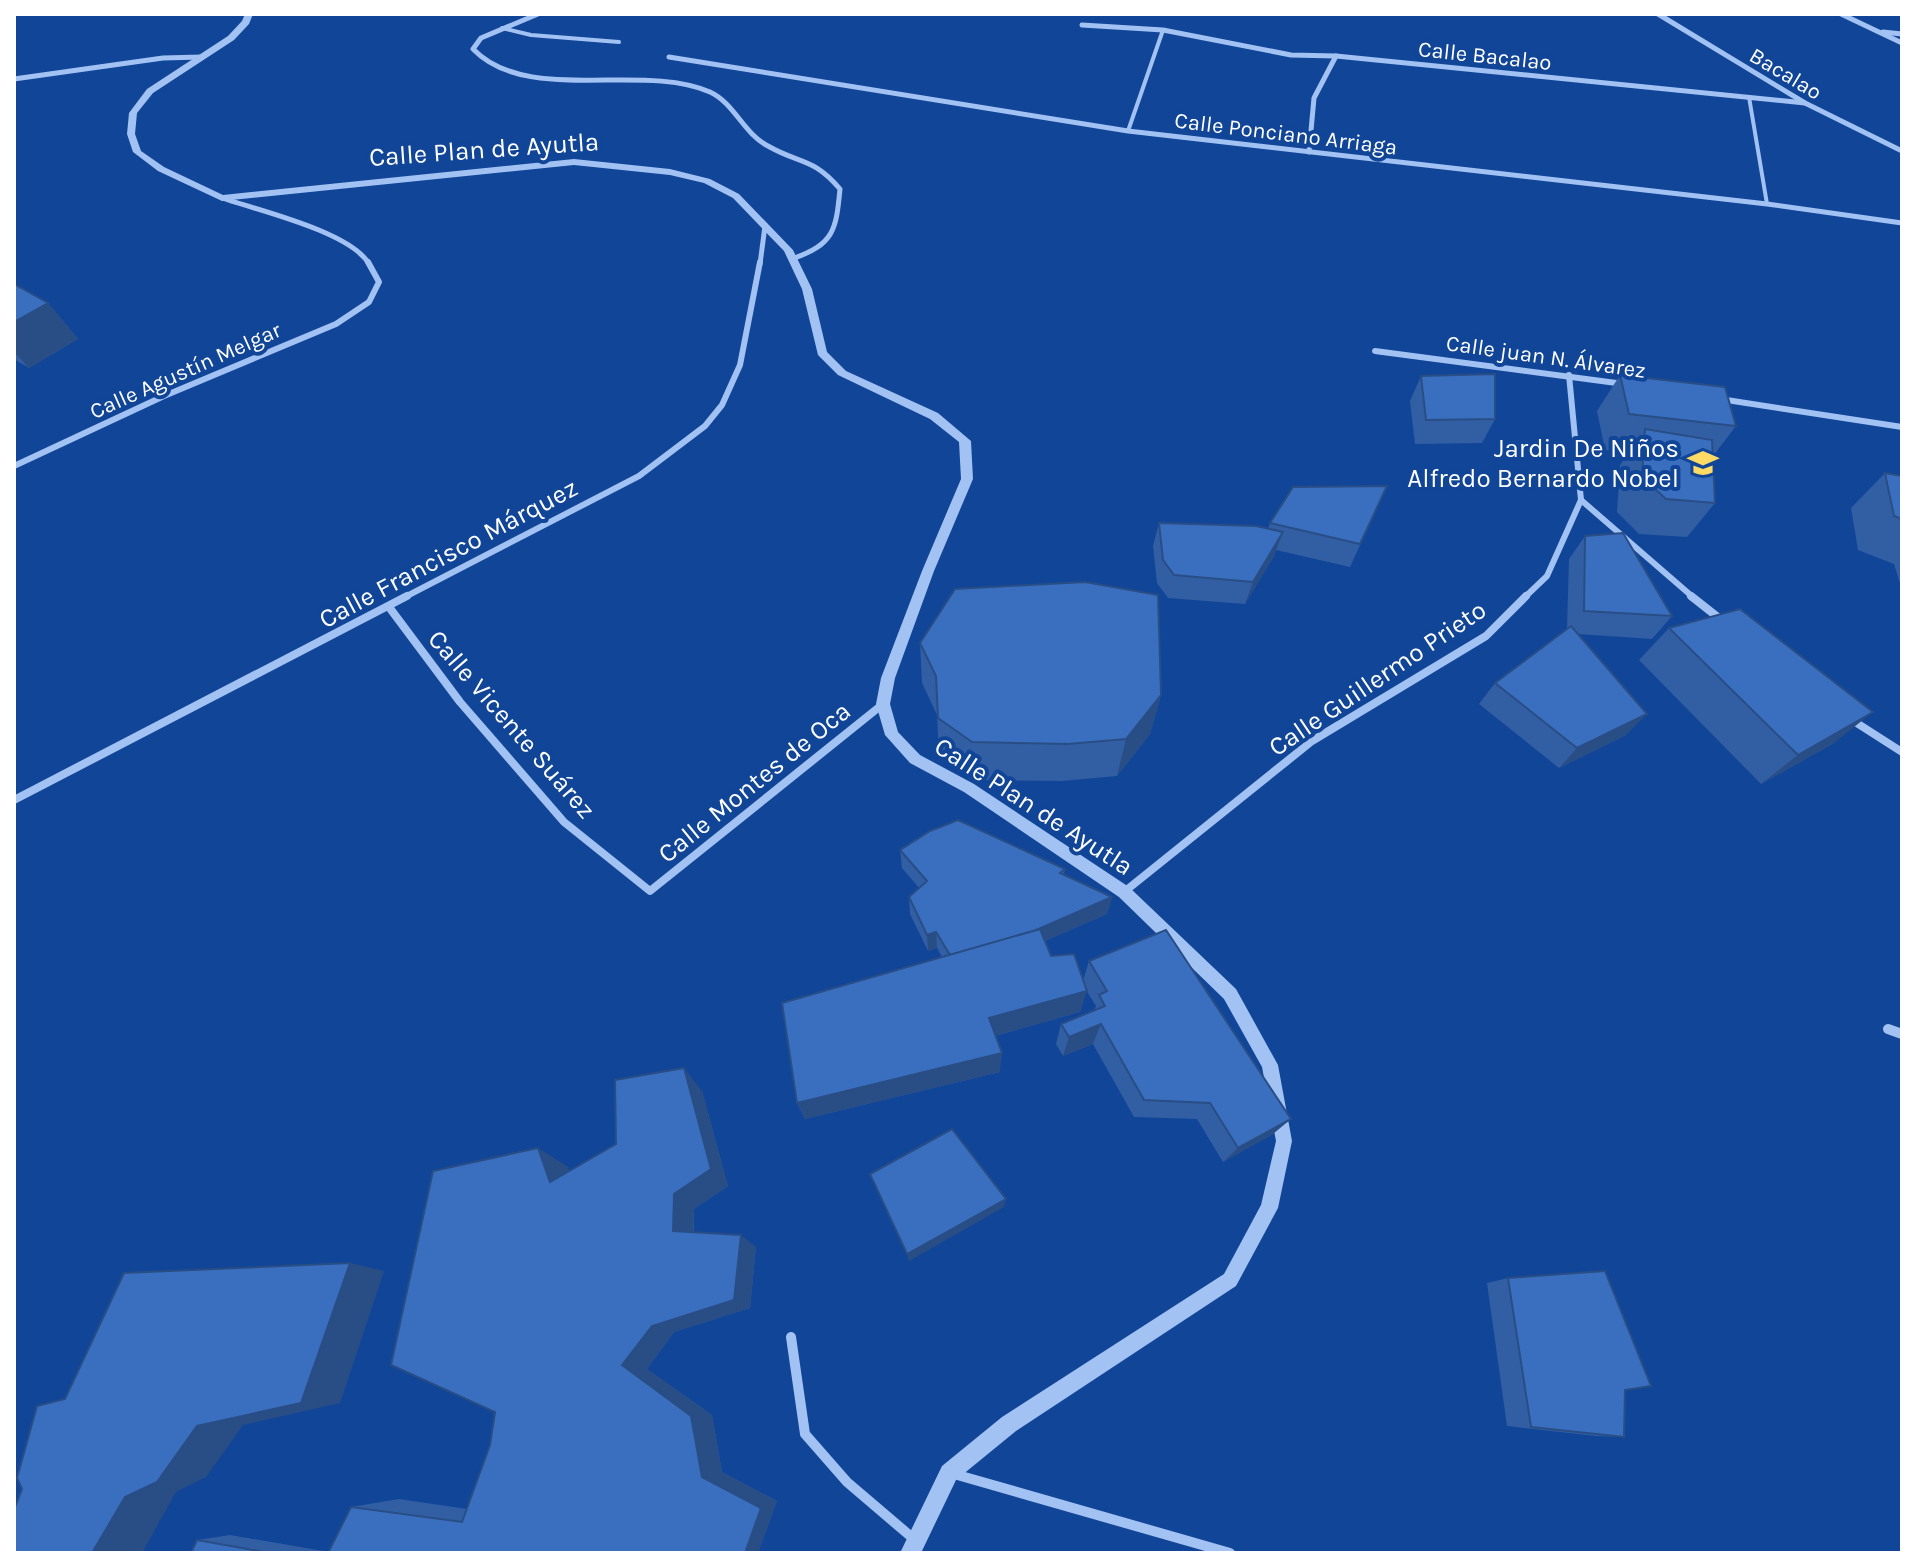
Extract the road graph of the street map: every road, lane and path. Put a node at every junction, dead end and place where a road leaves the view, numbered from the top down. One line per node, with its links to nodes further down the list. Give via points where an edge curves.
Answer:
1 (249, 14): 13 (street, via 231,38)
2 (538, 14): 6 (street)
3 (1658, 14): 17 (street, Bacalao)
4 (1841, 14): 8 (street)
5 (1082, 25): 7 (street, Calle Bacalao)
6 (502, 28): 10 (lane); 25 (street, via 481,38 473,49 485,65 571,80 671,83 710,92 761,142 826,171 840,189 837,231 826,245)
7 (1163, 30): 12 (street, Calle Bacalao, via 1291,55); 18 (street)
8 (1875, 31): 9 (street); 11 (street)
9 (1902, 34)
10 (619, 42)
11 (1902, 43)
12 (1336, 56): 16 (street, Calle Bacalao); 20 (street, via 1314,98)
13 (202, 57): 15 (street); 21 (street, via 150,91 133,113 131,134 137,152 161,169)
14 (669, 57): 18 (street, Calle Ponciano Arriaga)
15 (14, 79)
16 (1749, 97): 17 (street, Calle Bacalao); 22 (street)
17 (1805, 103): 19 (street, Bacalao)
18 (1128, 131): 20 (street, Calle Ponciano Arriaga)
19 (1902, 151)
20 (1309, 152): 22 (street, Calle Ponciano Arriaga)
21 (222, 198): 24 (street, Calle Plan de Ayutla, via 586,162 707,181 736,196); 31 (street, Calle Agustín Melgar, via 333,235 365,257 379,282 369,302 336,324)
22 (1767, 204): 23 (street, Calle Ponciano Arriaga)
23 (1902, 223)
24 (765, 226): 25 (street, Calle Plan de Ayutla); 33 (street, Calle Francisco Márquez, via 742,360 722,406 686,443 639,476)
25 (792, 259): 35 (street, Calle Plan de Ayutla, via 807,289 822,353 842,373 934,416 965,441 967,479 888,678)
26 (1375, 351): 27 (street, Calle juan N. Álvarez)
27 (1569, 375): 28 (street, Calle juan N. Álvarez); 32 (street)
28 (1630, 385)
29 (1705, 397): 30 (street)
30 (1902, 427)
31 (14, 466)
32 (1581, 500): 34 (street); 40 (street, Calle Guillermo Prieto, via 1547,576 1486,636 1312,741)
33 (389, 607): 38 (street, Calle Francisco Márquez); 39 (street, Calle Vicente Suárez, via 460,702 564,822)
34 (1736, 632)
35 (883, 704): 39 (street, Calle Montes de Oca); 40 (street, Calle Plan de Ayutla, via 892,735 915,759 969,788)
36 (1848, 718): 37 (street)
37 (1902, 752)
38 (14, 800)
39 (650, 891)
40 (1124, 892): 44 (street, Calle Plan de Ayutla, via 1230,994 1270,1065 1284,1141 1269,1208 1230,1280 1009,1424)
41 (1888, 1029): 42 (street)
42 (1902, 1034)
43 (791, 1337): 45 (street, via 805,1434)
44 (949, 1473): 45 (street, Calle Plan de Ayutla); 46 (street)
45 (913, 1546)
46 (1230, 1553)

